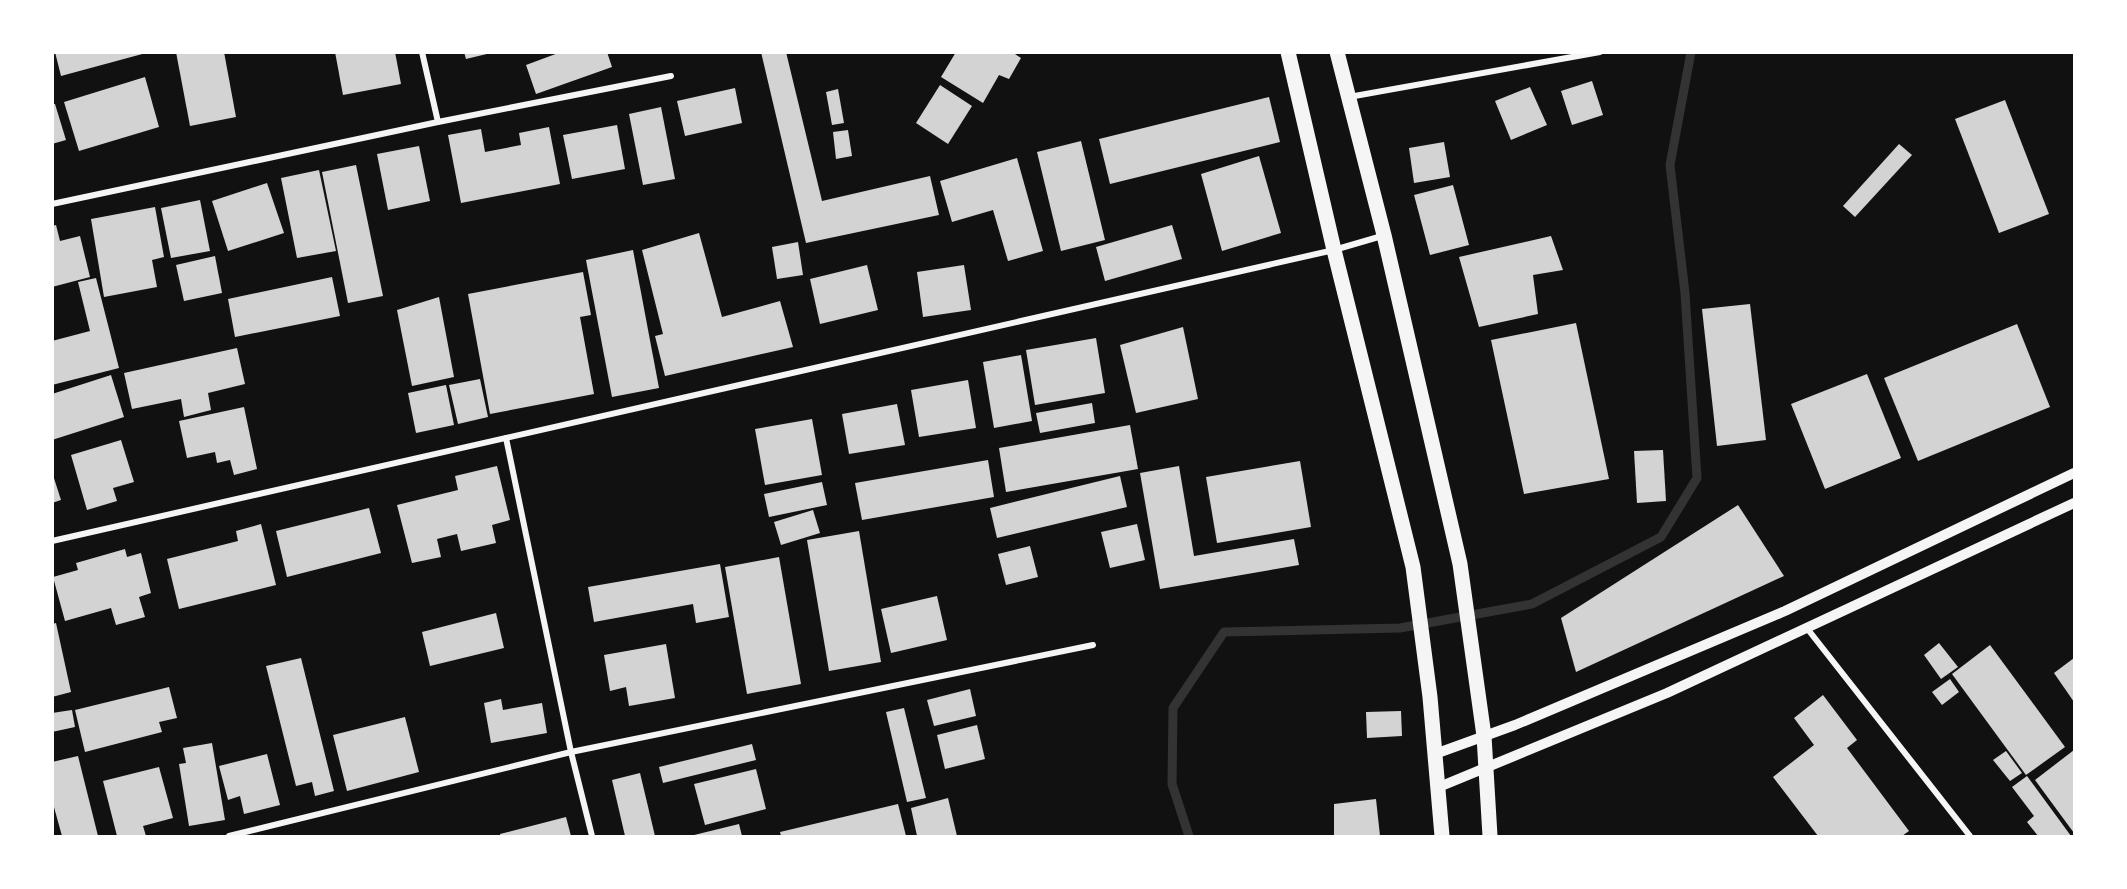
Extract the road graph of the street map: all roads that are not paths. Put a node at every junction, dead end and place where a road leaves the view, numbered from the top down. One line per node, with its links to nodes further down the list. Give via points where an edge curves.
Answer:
1 (422, 52): 7 (street)
2 (1288, 52): 10 (main road)
3 (1337, 52): 6 (main road)
4 (1600, 52): 6 (street)
5 (671, 76): 7 (street)
6 (1348, 97): 9 (main road)
7 (438, 122): 8 (street)
8 (52, 204)
9 (1384, 235): 10 (street); 17 (main road, via 1460,564)
10 (1334, 250): 11 (street); 19 (main road, via 1413,567)
11 (506, 438): 14 (street); 18 (street)
12 (2074, 473): 17 (street, via 1785,611)
13 (2074, 503): 15 (street)
14 (52, 541)
15 (1806, 627): 20 (street, via 1666,693); 26 (street)
16 (1093, 645): 18 (street)
17 (1484, 736): 19 (street); 20 (main road)
18 (572, 752): 22 (street); 23 (street)
19 (1435, 754): 21 (main road)
20 (1485, 767): 21 (street); 25 (main road)
21 (1438, 787): 24 (main road)
22 (229, 837)
23 (592, 837)
24 (1442, 837)
25 (1490, 837)
26 (1970, 837)

